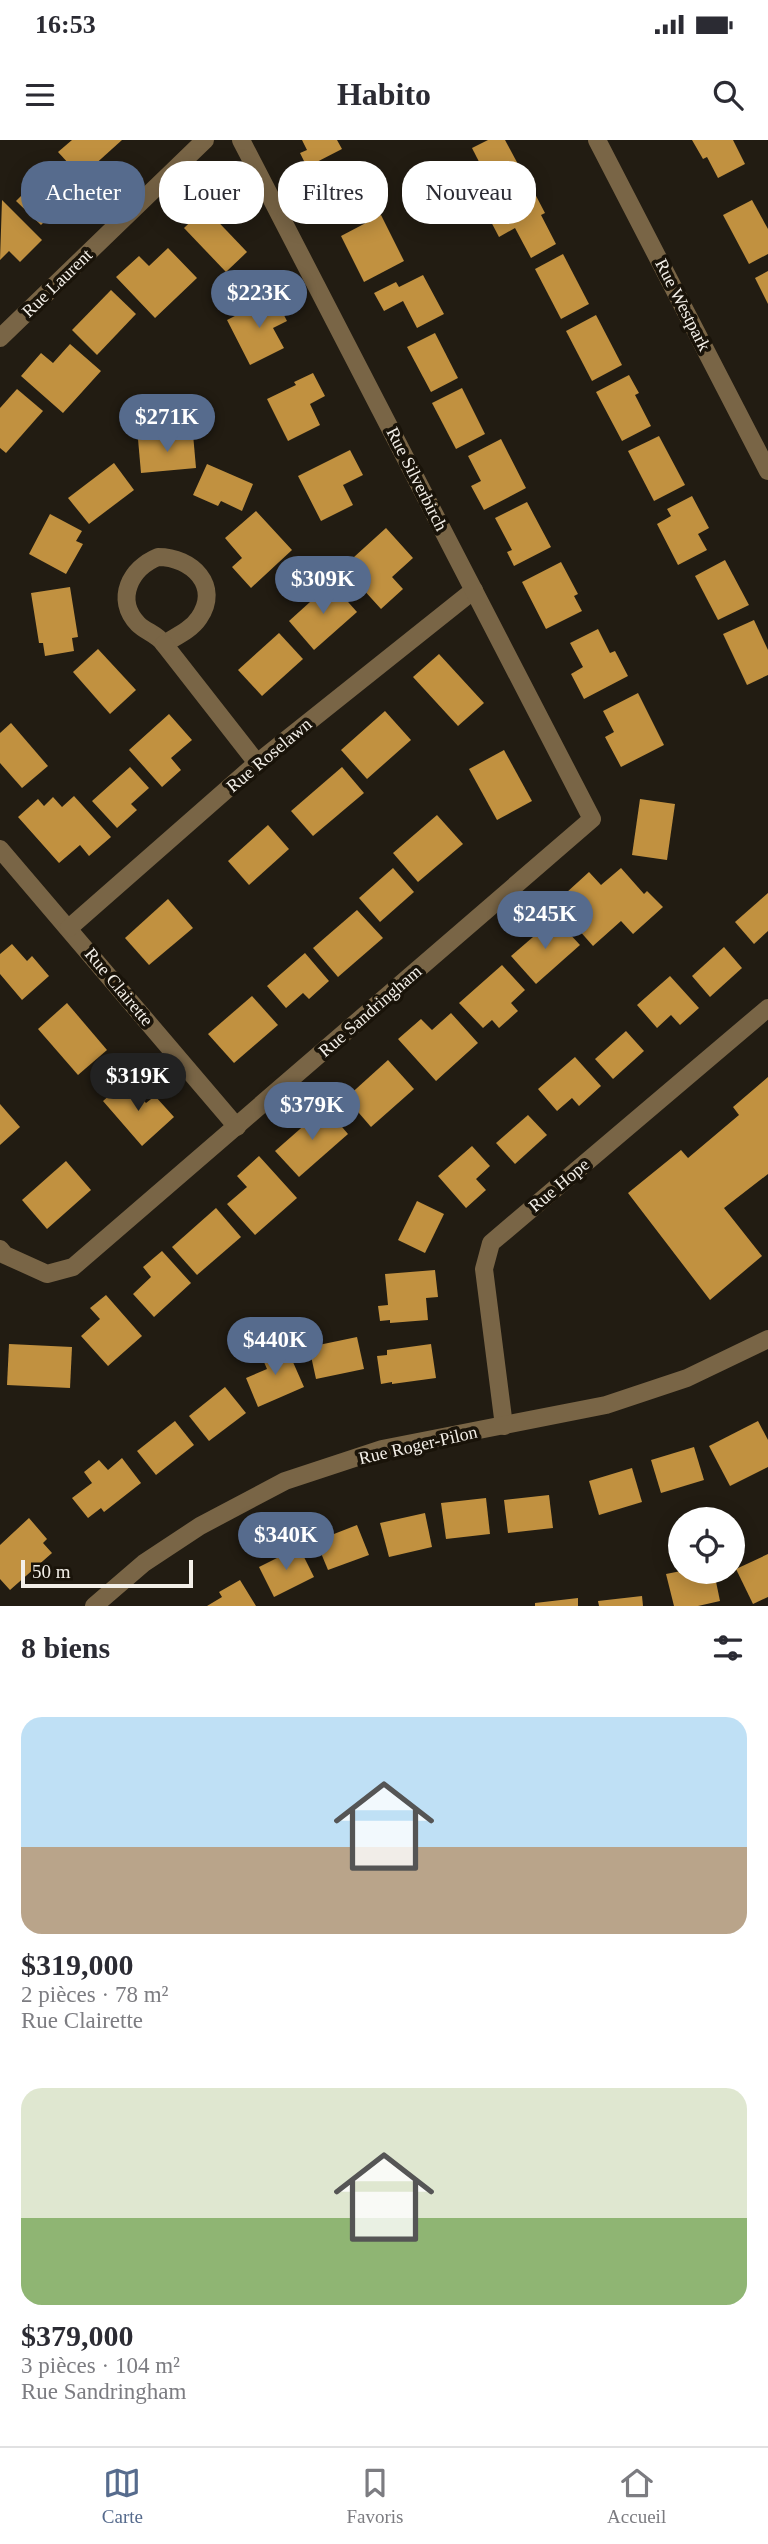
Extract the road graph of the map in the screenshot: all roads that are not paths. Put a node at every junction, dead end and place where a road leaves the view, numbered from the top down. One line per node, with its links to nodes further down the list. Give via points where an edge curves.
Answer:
1 (205, 140): 4 (street, Rue Laurent)
2 (241, 140): 6 (street, Rue Silverbirch)
3 (597, 140): 5 (street, Rue Westpark)
4 (0, 338)
5 (768, 471)
6 (474, 590): 8 (street, Rue Roselawn); 9 (street, Rue Silverbirch)
7 (164, 643): 7 (street, via 194,625 206,603 194,568 171,557 158,557 135,571 126,596 135,621); 8 (street)
8 (257, 763): 11 (street, Rue Roselawn)
9 (592, 819): 13 (street, Rue Sandringham)
10 (0, 849): 11 (street, Rue Clairette)
11 (69, 928): 13 (street, Rue Clairette)
12 (768, 1008): 16 (street, Rue Hope, via 491,1243 484,1269)
13 (237, 1127): 14 (street, Rue Sandringham, via 73,1267 47,1274)
14 (0, 1249)
15 (768, 1339): 16 (street, Rue Roger-Pilon, via 676,1382 606,1405)
16 (504, 1426): 17 (street, Rue Roger-Pilon, via 382,1449 285,1481 200,1526 144,1563)
17 (94, 1606)

